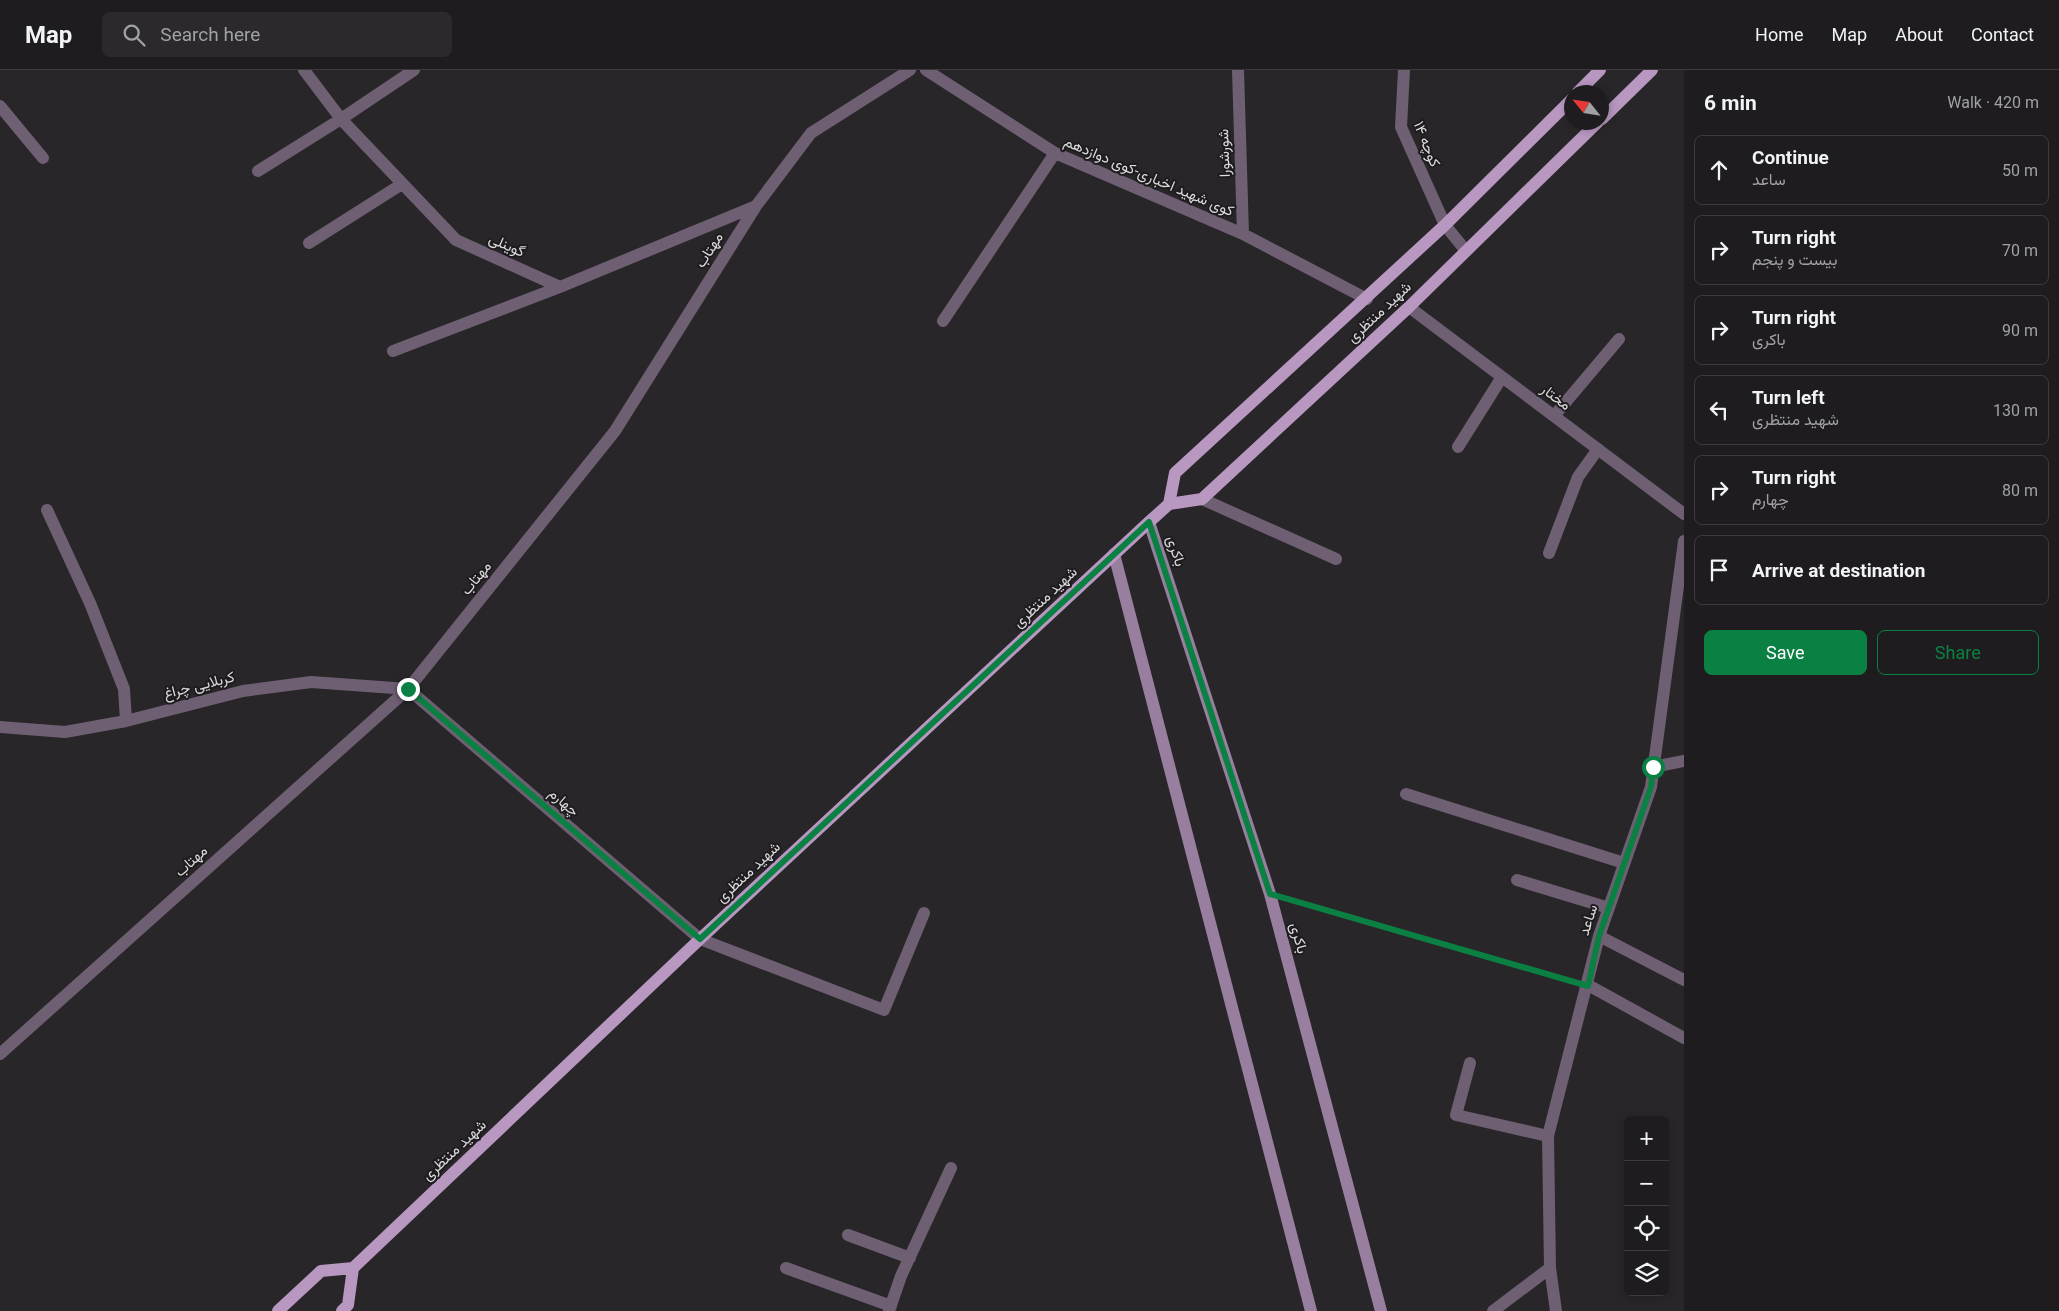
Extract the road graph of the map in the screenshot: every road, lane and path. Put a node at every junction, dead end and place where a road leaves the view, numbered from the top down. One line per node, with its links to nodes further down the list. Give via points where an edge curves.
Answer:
1 (304, 70): 13 (street, گوینلی)
2 (414, 70): 13 (street)
3 (910, 70): 19 (street, مهتاب, via 811,133)
4 (926, 70): 15 (street, کوی شهید اخباری-کوی دوازدهم)
5 (1238, 70): 21 (street, شورشورا)
6 (1404, 70): 20 (street, کوچه ۱۴, via 1401,127)
7 (1600, 70): 9 (main road)
8 (1652, 70): 12 (main road)
9 (1585, 85)
10 (0, 106): 16 (street)
11 (1564, 107): 20 (main road, شهید منتظری)
12 (1609, 112)
13 (341, 119): 17 (street); 18 (street, گوینلی)
14 (1590, 130): 23 (main road, شهید منتظری)
15 (1054, 153): 21 (street, کوی شهید اخباری-کوی دوازدهم); 27 (street)
16 (43, 158)
17 (258, 171)
18 (402, 184): 22 (street); 24 (street, گوینلی, via 456,240)
19 (756, 206): 24 (street); 43 (street, مهتاب, via 615,431)
20 (1445, 225): 23 (street, کوچه ۱۴); 25 (main road, شهید منتظری)
21 (1243, 234): 25 (street, کوی شهید اخباری-کوی دوازدهم)
22 (309, 243)
23 (1466, 252): 26 (main road, شهید منتظری)
24 (560, 287): 29 (street)
25 (1367, 299): 35 (main road, شهید منتظری, via 1175,473)
26 (1409, 306): 30 (street, مختار); 34 (main road, شهید منتظری)
27 (943, 321)
28 (1619, 339): 31 (street)
29 (393, 351)
30 (1502, 377): 31 (street, مختار); 32 (street)
31 (1554, 416): 33 (street, مختار)
32 (1458, 447)
33 (1598, 449): 37 (street, مختار); 40 (street, via 1578,477)
34 (1202, 499): 35 (main road); 42 (street)
35 (1169, 504): 38 (main road, شهید منتظری)
36 (48, 510): 44 (street, via 124,689)
37 (1684, 514)
38 (1149, 522): 41 (main road, شهید منتظری); 51 (main road, باکری)
39 (1684, 541): 47 (street, ساعد)
40 (1549, 553)
41 (1114, 554): 55 (main road, شهید منتظری); 71 (main road)
42 (1336, 559)
43 (408, 689): 44 (street, کربلایی چراغ, via 310,682 243,691); 55 (street, چهارم); 59 (street, مهتاب)
44 (126, 721): 45 (street, کربلایی چراغ, via 65,732)
45 (0, 727)
46 (1682, 763): 47 (street)
47 (1653, 767): 49 (street, ساعد, via 1651,787)
48 (1406, 794): 49 (street)
49 (1624, 863): 52 (street, ساعد)
50 (1517, 880): 52 (street)
51 (1270, 894): 57 (path); 72 (main road, باکری)
52 (1609, 908): 54 (street, ساعد)
53 (924, 913): 55 (street, چهارم, via 884,1010)
54 (1599, 936): 56 (street); 57 (street, ساعد)
55 (700, 939): 65 (main road, شهید منتظری)
56 (1684, 980)
57 (1588, 986): 58 (street); 61 (street, ساعد)
58 (1684, 1038)
59 (0, 1054)
60 (1470, 1063): 61 (street, via 1456,1116)
61 (1548, 1136): 67 (street, ساعد)
62 (951, 1168): 64 (street)
63 (848, 1235): 64 (street)
64 (910, 1258): 68 (street)
65 (353, 1268): 69 (main road, via 321,1271); 70 (main road, via 348,1305)
66 (786, 1268): 68 (street)
67 (1550, 1268): 73 (street); 74 (street, ساعد)
68 (890, 1309)
69 (278, 1311)
70 (342, 1311)
71 (1311, 1311)
72 (1381, 1311)
73 (1493, 1311)
74 (1556, 1311)

